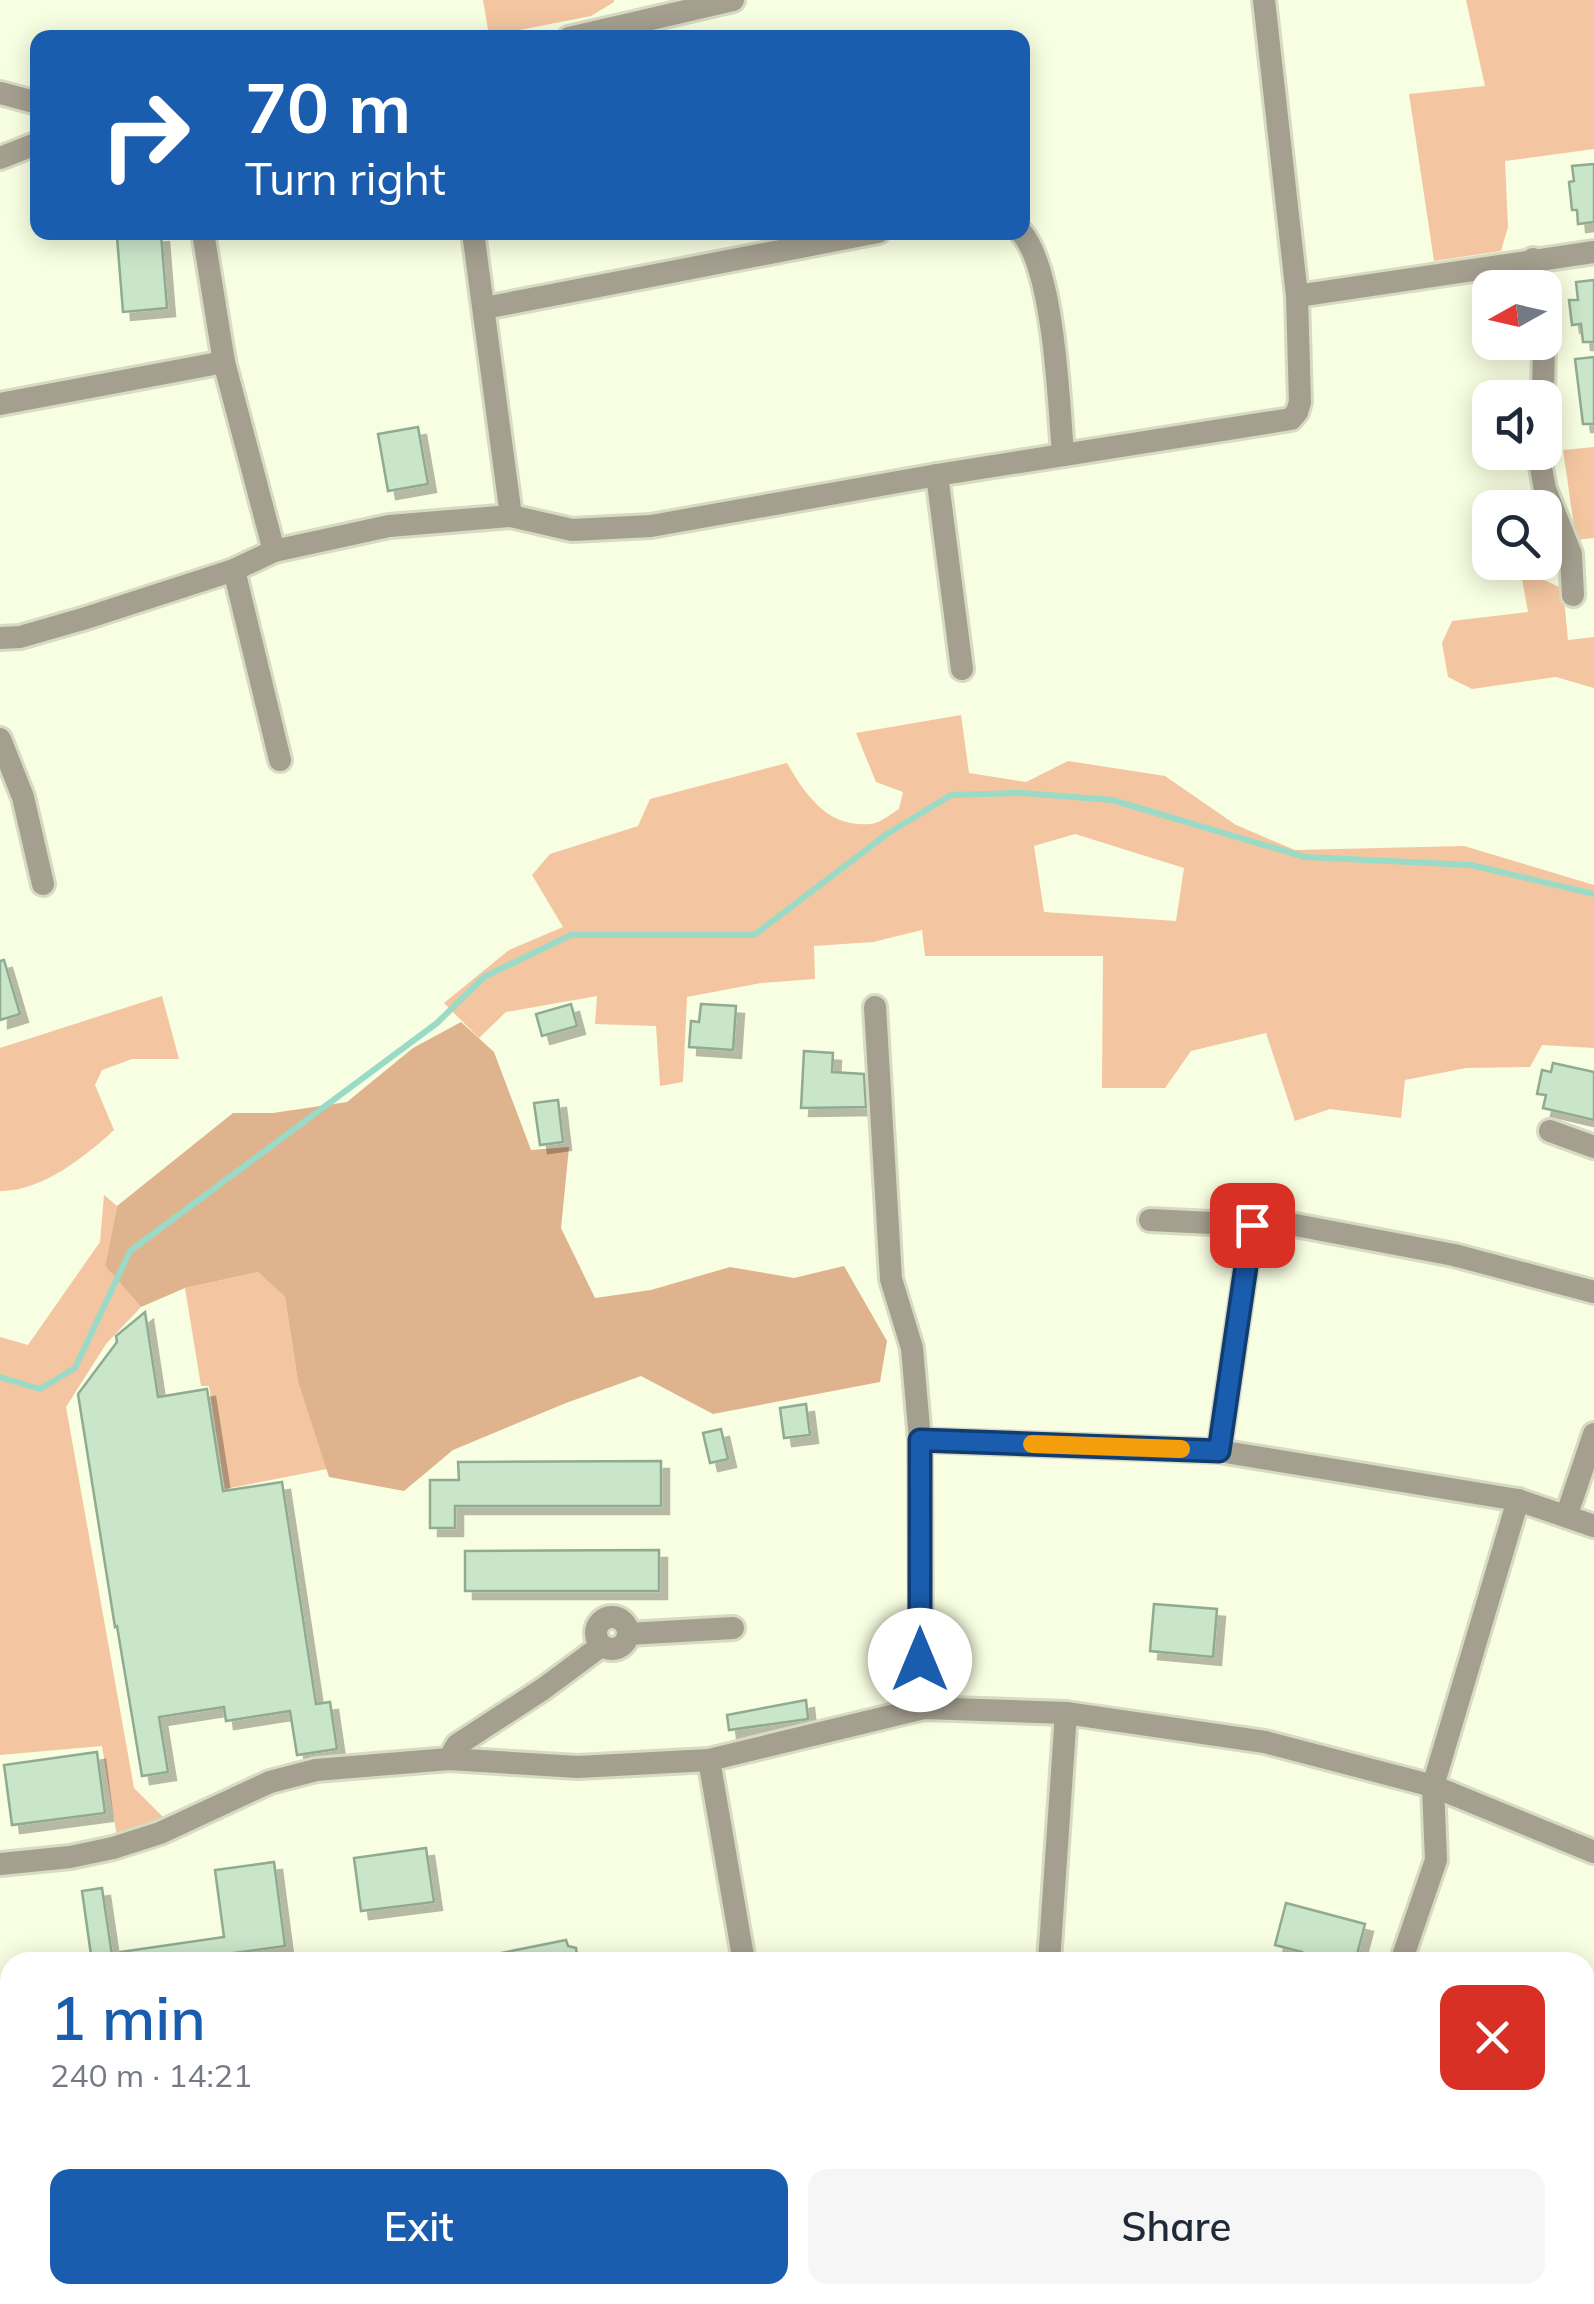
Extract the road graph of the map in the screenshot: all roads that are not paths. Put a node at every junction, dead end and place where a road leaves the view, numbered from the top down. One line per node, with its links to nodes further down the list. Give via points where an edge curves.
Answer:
1 (733, 0): 3 (street)
2 (1264, 0): 16 (street)
3 (630, 12): 4 (street)
4 (588, 30)
5 (0, 93): 6 (street)
6 (30, 101)
7 (30, 146): 8 (street)
8 (0, 158)
9 (204, 240): 18 (street)
10 (473, 240): 17 (street)
11 (837, 240): 17 (street)
12 (1028, 240): 20 (street, via 1052,330)
13 (1594, 252): 14 (street)
14 (1533, 259): 15 (street); 16 (street)
15 (1535, 270)
16 (1297, 296): 20 (street, via 1300,402 1290,419)
17 (485, 308): 23 (street)
18 (224, 362): 19 (street); 24 (street)
19 (0, 404)
20 (1063, 455): 22 (street)
21 (1540, 470): 26 (street, via 1570,554)
22 (937, 475): 23 (street, via 652,526 572,530); 28 (street)
23 (511, 516): 24 (street, via 389,526)
24 (274, 551): 25 (street)
25 (234, 570): 27 (street); 30 (street)
26 (1573, 594)
27 (0, 638)
28 (962, 668)
29 (0, 739): 31 (street)
30 (280, 760)
31 (43, 884)
32 (875, 1008): 39 (street, via 892,1279 912,1348)
33 (1550, 1131): 34 (street)
34 (1594, 1147)
35 (1150, 1220): 36 (street)
36 (1252, 1225): 37 (street, via 1274,1221 1454,1255); 40 (street)
37 (1594, 1292)
38 (1594, 1434): 42 (street)
39 (920, 1440): 40 (street); 45 (street)
40 (1219, 1451): 41 (street)
41 (1518, 1500): 42 (street); 49 (street)
42 (1567, 1514): 43 (street)
43 (1594, 1526)
44 (733, 1628): 47 (street, via 628,1634 615,1649 601,1646 457,1744)
45 (924, 1708): 46 (street); 48 (street)
46 (1066, 1713): 49 (street, via 1266,1742); 53 (street)
47 (448, 1760): 48 (street, via 578,1768); 51 (street, via 316,1770 270,1782 160,1834 70,1857)
48 (708, 1760): 52 (street)
49 (1433, 1786): 50 (street); 54 (street, via 1436,1860)
50 (1594, 1852)
51 (0, 1864)
52 (742, 1952)
53 (1050, 1952)
54 (1404, 1952)

